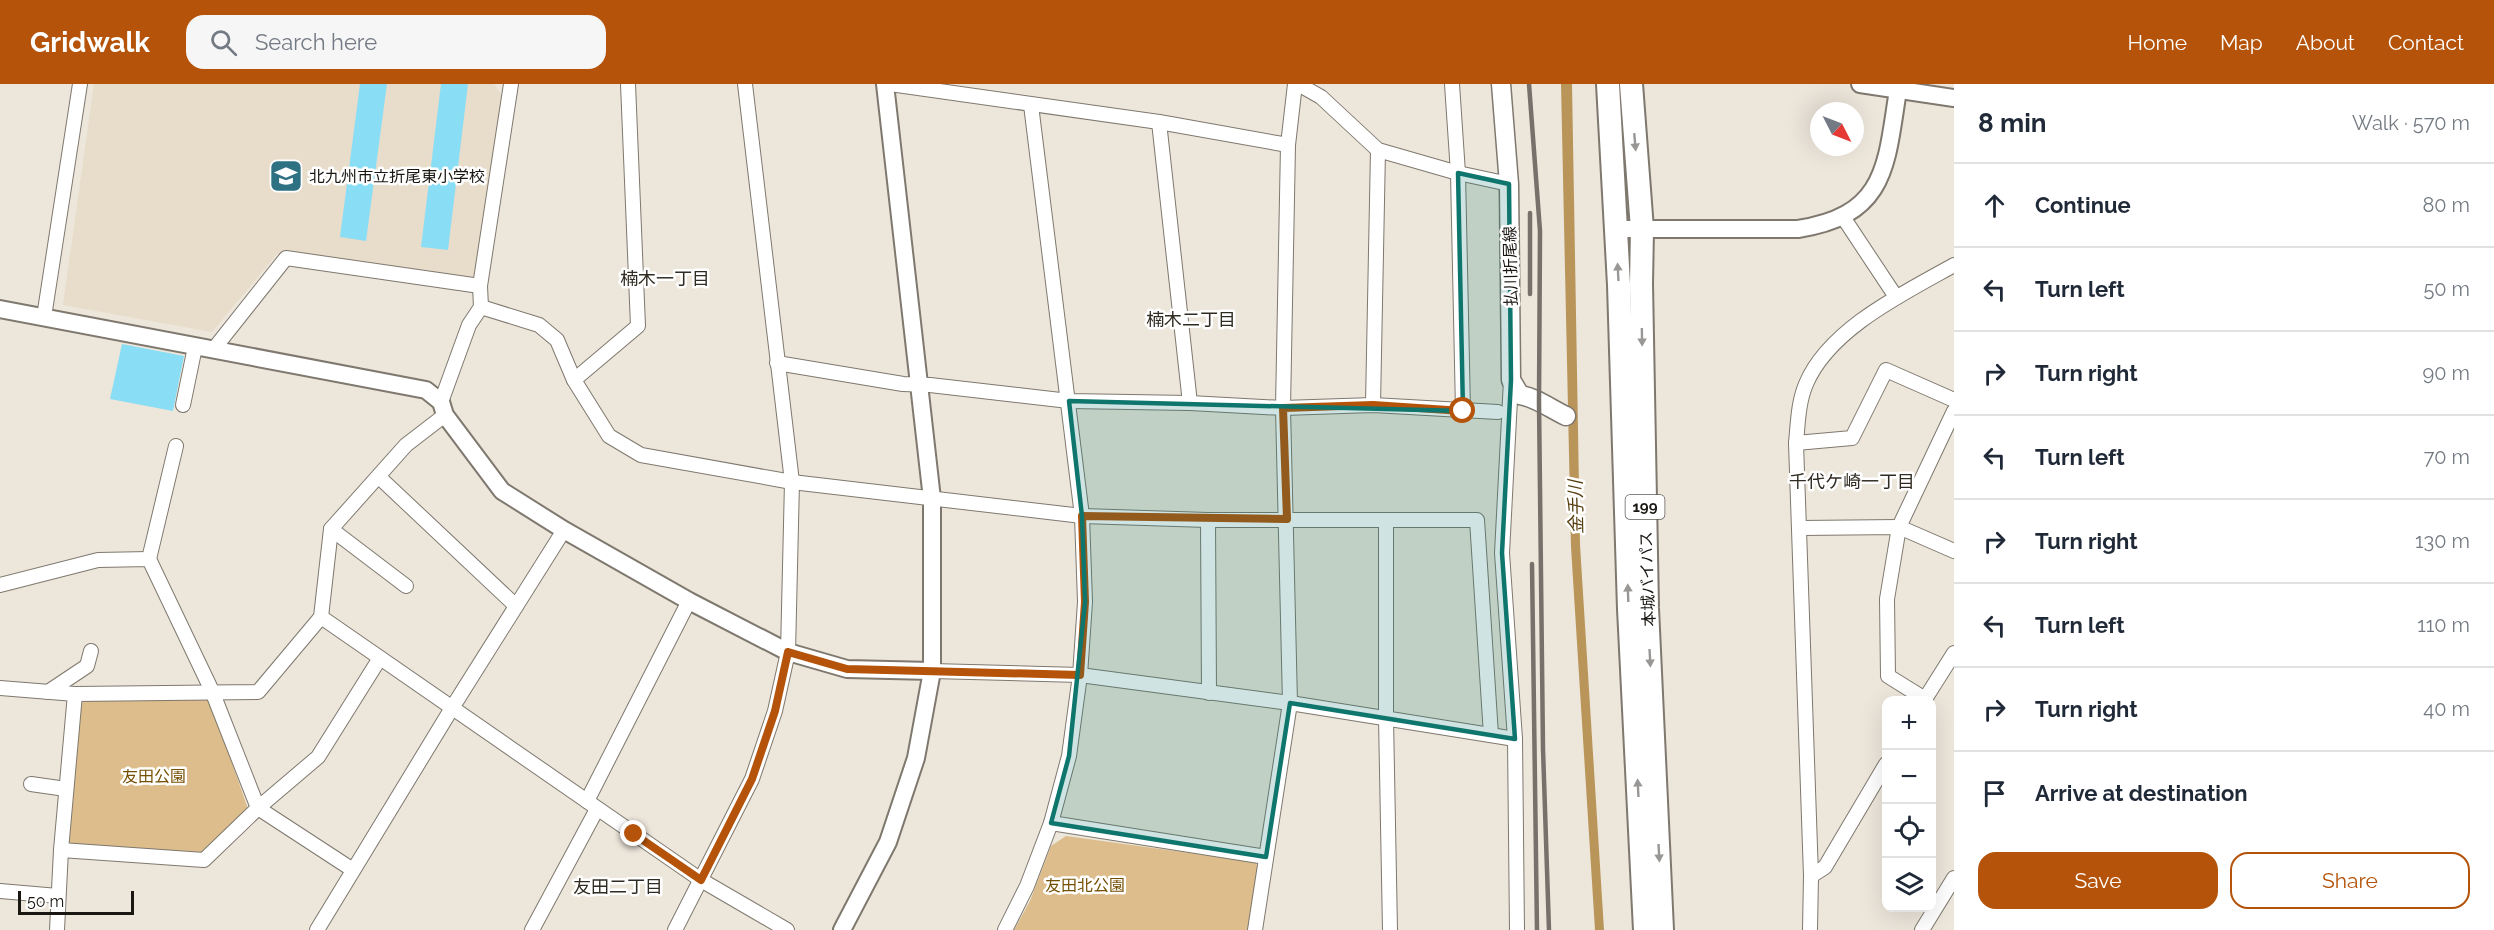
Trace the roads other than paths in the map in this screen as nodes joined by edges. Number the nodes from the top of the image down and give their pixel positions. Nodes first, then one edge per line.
1 (80, 84) edge
2 (511, 84) edge
3 (628, 84) edge
4 (745, 84) edge
5 (885, 84) edge
6 (890, 84) edge
7 (1296, 84) edge
8 (1452, 84) edge
9 (1501, 84) edge
10 (1608, 84) edge
11 (1631, 84) edge
12 (1860, 84) edge
13 (1898, 87) edge
14 (1954, 98) edge
15 (1031, 105) junction
16 (1159, 122) junction
17 (1288, 145) junction
18 (1378, 150) junction
19 (1458, 173) junction
20 (1509, 184) junction
21 (1843, 217) junction
22 (1616, 229) junction
23 (1642, 229) junction
24 (1954, 265) edge
25 (480, 286) junction
26 (1896, 297) junction
27 (481, 308) junction
28 (0, 309) edge
29 (44, 317) junction
30 (195, 347) junction
31 (213, 350) junction
32 (777, 363) junction
33 (574, 380) junction
34 (1511, 380) junction
35 (917, 384) junction
36 (1954, 400) edge
37 (1069, 401) junction
38 (1190, 403) junction
39 (183, 405) dead end
40 (1373, 405) junction
41 (443, 408) junction
42 (1283, 408) junction
43 (1463, 411) junction
44 (1954, 411) edge
45 (1498, 412) dead end
46 (1566, 416) dead end
47 (1796, 443) junction
48 (176, 446) dead end
49 (379, 477) junction
50 (792, 482) junction
51 (932, 499) junction
52 (1082, 516) junction
53 (1287, 519) junction
54 (1208, 520) junction
55 (1386, 520) junction
56 (1899, 527) junction
57 (1801, 528) junction
58 (331, 529) junction
59 (564, 530) junction
60 (1954, 551) edge
61 (149, 560) junction
62 (0, 585) edge
63 (406, 586) dead end
64 (689, 601) junction
65 (516, 606) junction
66 (321, 617) junction
67 (91, 651) dead end
68 (788, 652) junction
69 (1954, 653) edge
70 (381, 658) junction
71 (932, 671) junction
72 (1080, 675) junction
73 (0, 688) edge
74 (212, 691) junction
75 (48, 692) junction
76 (1209, 693) junction
77 (75, 694) junction
78 (1919, 696) edge
79 (1927, 696) edge
80 (1290, 703) junction
81 (452, 708) junction
82 (1386, 718) junction
83 (1491, 735) junction
84 (1515, 739) junction
85 (1882, 772) edge
86 (31, 784) dead end
87 (66, 789) junction
88 (592, 805) junction
89 (258, 808) junction
90 (1051, 823) junction
91 (61, 850) junction
92 (1266, 857) junction
93 (353, 870) junction
94 (1811, 876) junction
95 (1954, 878) edge
96 (701, 880) junction
97 (0, 891) edge
98 (58, 896) junction
99 (57, 930) edge
100 (317, 930) edge
101 (532, 930) edge
102 (675, 930) edge
103 (787, 930) edge
104 (842, 930) edge
105 (1005, 930) edge
106 (1255, 930) edge
107 (1390, 930) edge
108 (1517, 930) edge
109 (1645, 930) edge
110 (1662, 930) edge
111 (1810, 930) edge
112 (1922, 930) edge

1 - 29 street
2 - 25 street
3 - 33 street
4 - 32 street
5 - 35 street
6 - 15 street
7 - 17 street
7 - 18 street
8 - 19 street
9 - 20 main road, 払川折尾線
10 - 22 highway, 本城バイパス / 199
11 -> 23 highway, 本城バイパス / 199
12 - 13 street
13 - 14 street
13 - 21 street
15 - 16 street
15 - 37 street
16 - 17 street
16 - 38 street
17 - 42 street
18 - 19 street
18 - 40 street
19 - 20 street
19 - 43 street
20 - 34 main road, 払川折尾線
21 - 23 street
21 - 26 street
22 - 23 street
109 -> 22 highway, 本城バイパス / 199
23 -> 110 highway, 本城バイパス / 199
24 - 26 street
25 - 27 street
25 - 31 street
26 - 47 street
27 - 33 street
27 - 41 street
28 - 29 street
29 - 30 street
30 - 31 street
30 - 39 street
31 - 41 street
32 - 35 street
32 - 50 street
33 - 50 street
34 - 46 main road
34 - 84 street
35 - 37 street
35 - 51 street
36 - 47 street
37 - 38 street
37 - 52 street
38 - 42 street
40 - 42 street
40 - 43 street
41 - 49 street
41 - 59 street
42 - 53 street
43 - 45 street
44 - 56 street
47 - 57 street
48 - 61 street
49 - 58 street
49 - 65 street
50 - 51 street
50 - 68 street
51 - 52 street
51 - 71 street
52 - 54 street
52 - 72 street
53 - 54 street
53 - 55 street
53 - 80 street
54 - 76 street
55 - 82 street
55 - 83 street
56 - 57 street
56 - 60 street
56 - 78 street
57 - 94 street
58 - 63 street
58 - 66 street
59 - 64 street
59 - 65 street
61 - 62 street
61 - 74 street
64 - 68 street
64 - 88 street
65 - 81 street
66 - 70 street
66 - 74 street
67 - 75 street
68 - 71 street
68 - 96 street
69 - 79 street
70 - 81 street
70 - 89 street
71 - 72 street
71 - 104 street
72 - 76 street
72 - 90 street
73 - 75 street
74 - 77 street
74 - 89 street
75 - 77 street
76 - 80 street
77 - 87 street
80 - 82 street
80 - 92 street
81 - 88 street
81 - 93 street
82 - 83 street
82 - 107 street
83 - 84 street
84 - 108 street
85 - 94 street
86 - 87 street
87 - 91 street
88 - 96 street
88 - 101 street
89 - 91 street
89 - 93 street
90 - 92 street
90 - 105 street
91 - 98 street
92 - 106 street
93 - 100 street
94 - 111 street
95 - 112 street
96 - 102 street
96 - 103 street
97 - 98 street
98 - 99 street

